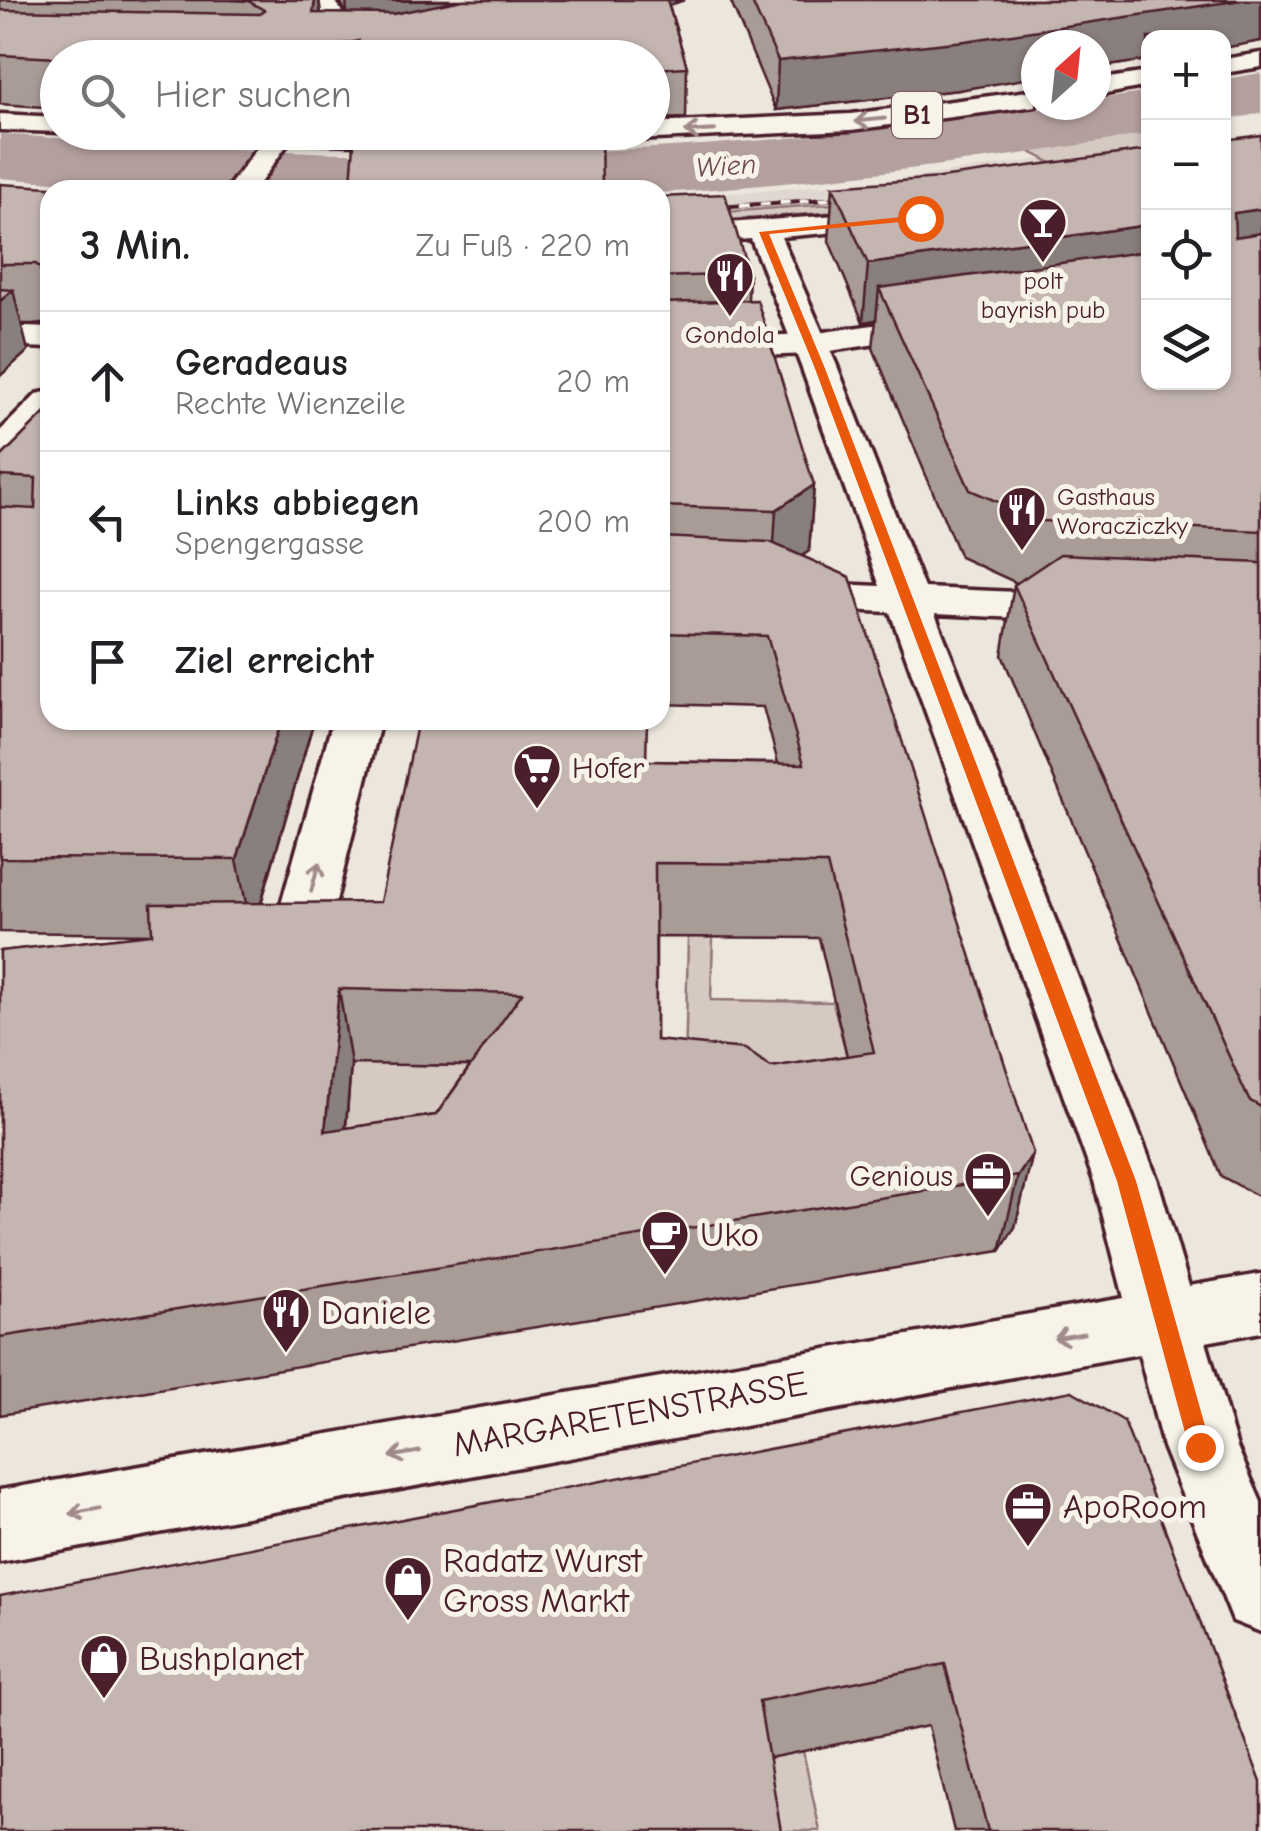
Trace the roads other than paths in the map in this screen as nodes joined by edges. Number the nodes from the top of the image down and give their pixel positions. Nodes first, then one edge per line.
1 (324, 0) edge
2 (336, 40) edge
3 (1261, 60) edge
4 (1231, 65) edge
5 (1141, 80) edge
6 (1111, 85) edge
7 (1021, 100) edge
8 (0, 122) edge
9 (40, 124) edge
10 (670, 130) edge
11 (270, 150) edge
12 (247, 180) edge
13 (938, 216) edge
14 (763, 232) junction
15 (670, 237) edge
16 (976, 320) edge
17 (0, 336) edge
18 (40, 338) edge
19 (810, 344) junction
20 (670, 350) edge
21 (40, 412) edge
22 (0, 453) edge
23 (670, 589) edge
24 (908, 600) junction
25 (1124, 610) edge
26 (354, 730) edge
27 (236, 957) edge
28 (1261, 1303) edge
29 (1165, 1318) junction
30 (0, 1526) edge
31 (1261, 1594) edge

1 - 2 street
3 - 4 street
5 - 6 street
7 -> 10 street, B1
8 - 9 street
11 - 12 street
13 - 14 street
14 - 15 street
14 - 19 street
16 - 19 street
17 - 18 street
19 - 20 street
19 - 24 street
21 - 22 street
23 - 24 street
24 - 25 street
24 - 29 street
27 -> 26 street
28 - 29 street, MARGARETENSTRASSE
29 -> 30 street, MARGARETENSTRASSE
29 - 31 street

